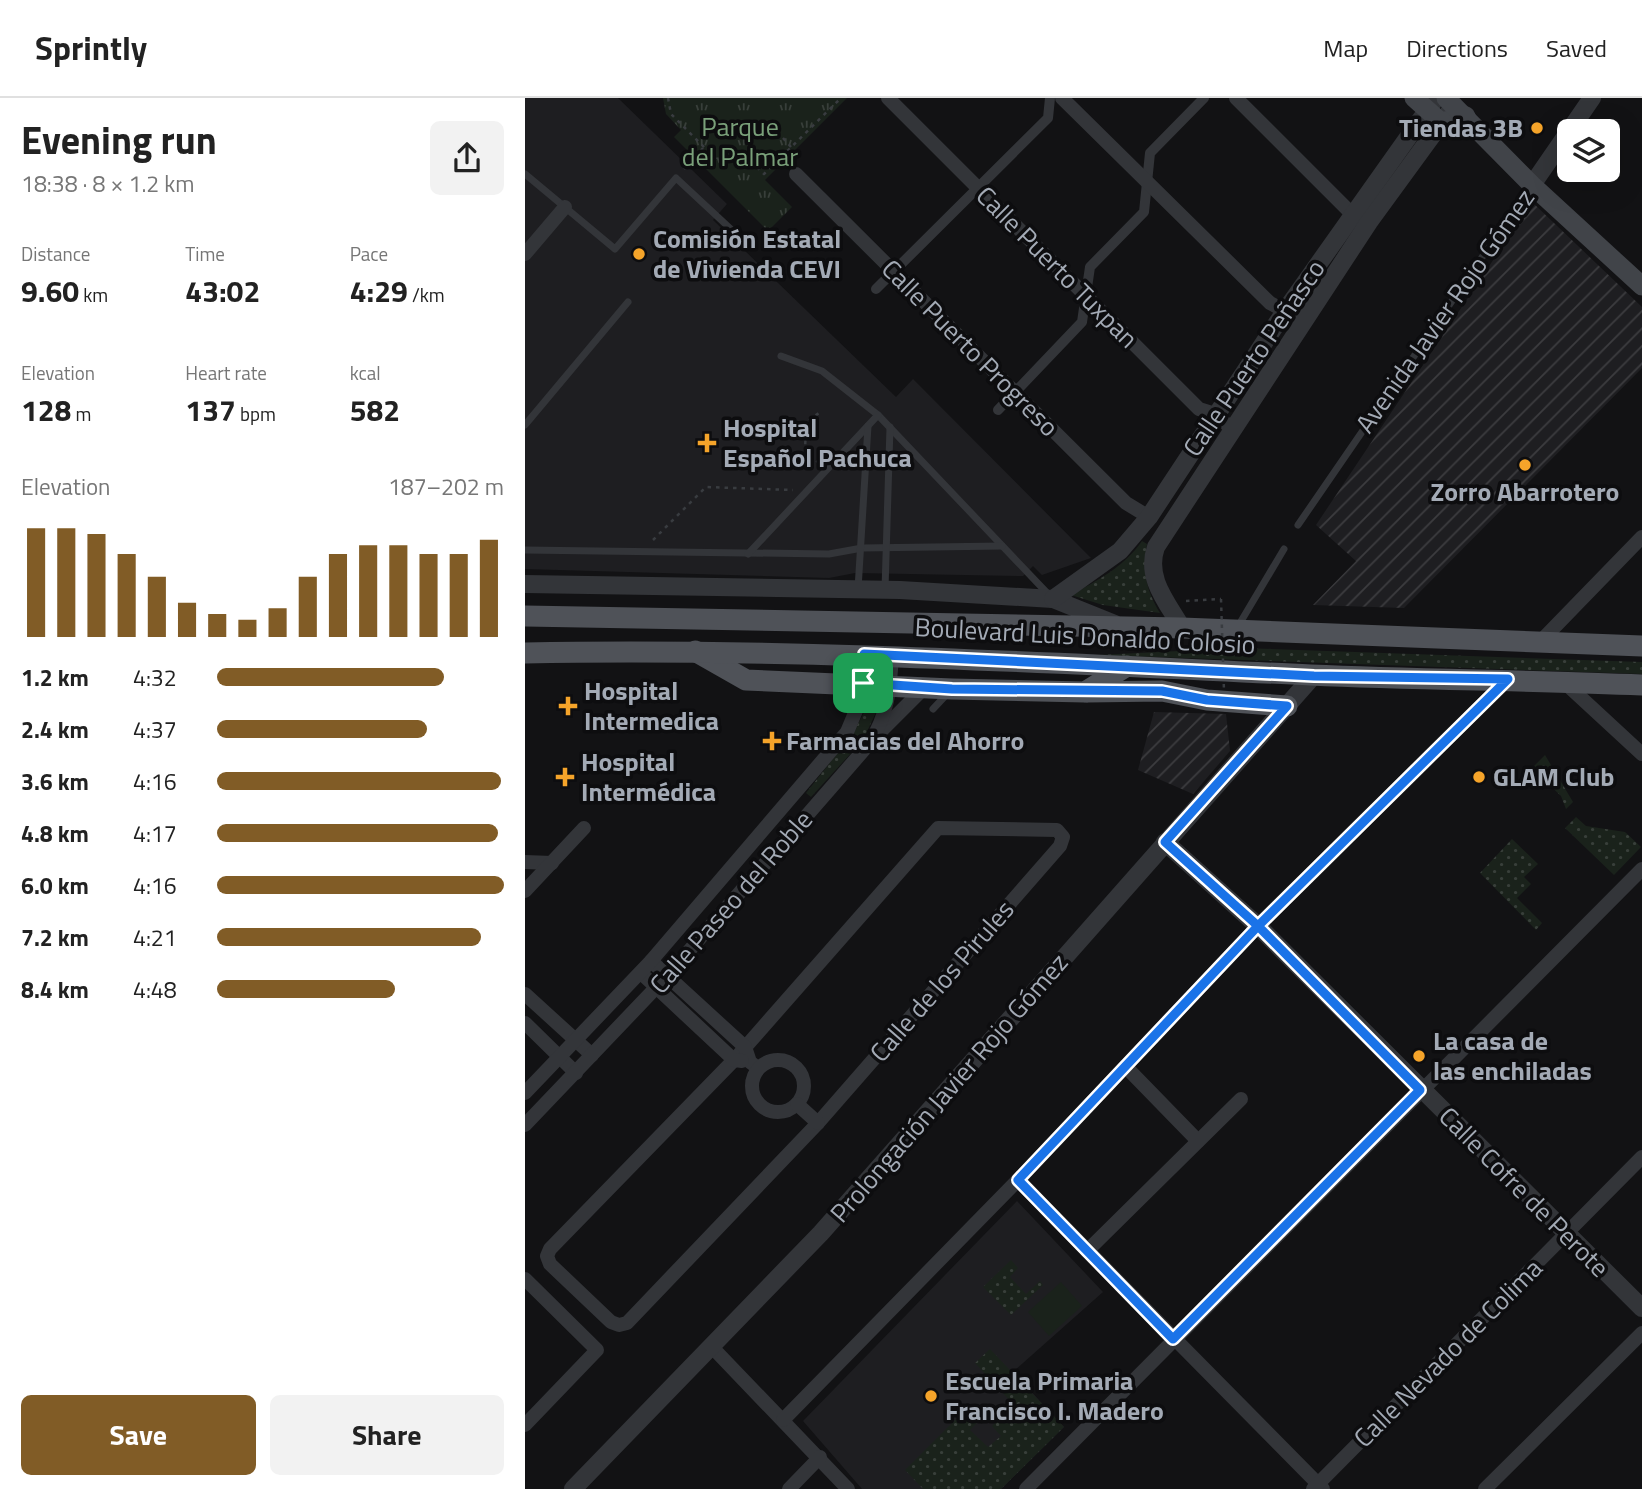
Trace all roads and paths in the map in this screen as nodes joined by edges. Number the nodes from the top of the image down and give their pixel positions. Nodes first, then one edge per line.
1 (668, 98) edge
2 (841, 98) edge
3 (888, 98) edge
4 (1050, 98) edge
5 (1062, 98) edge
6 (1204, 98) edge
7 (1236, 98) edge
8 (1591, 98) edge
9 (1441, 107) edge
10 (783, 138) dead end
11 (791, 147) junction
12 (703, 148) junction
13 (525, 174) edge
14 (796, 174) dead end
15 (676, 177) junction
16 (1147, 182) junction
17 (1532, 185) junction
18 (978, 188) junction
19 (565, 207) junction
20 (1352, 214) junction
21 (1369, 222) junction
22 (749, 246) dead end
23 (525, 254) edge
24 (894, 272) junction
25 (1642, 286) edge
26 (876, 289) dead end
27 (1086, 296) junction
28 (628, 302) dead end
29 (1285, 311) junction
30 (1300, 326) junction
31 (781, 356) dead end
32 (1015, 392) junction
33 (998, 410) dead end
34 (819, 413) dead end
35 (1215, 414) junction
36 (878, 415) junction
37 (525, 425) edge
38 (868, 425) junction
39 (890, 427) junction
40 (1232, 429) junction
41 (817, 462) dead end
42 (784, 489) dead end
43 (1149, 517) junction
44 (1298, 525) dead end
45 (1642, 537) edge
46 (1002, 545) junction
47 (862, 548) junction
48 (886, 548) junction
49 (1284, 549) dead end
50 (525, 550) edge
51 (641, 552) junction
52 (748, 554) junction
53 (525, 584) edge
54 (858, 589) junction
55 (884, 590) junction
56 (1053, 599) junction
57 (1196, 600) dead end
58 (525, 616) edge
59 (1122, 627) junction
60 (1182, 628) junction
61 (1235, 632) junction
62 (1540, 642) junction
63 (1642, 646) edge
64 (693, 650) junction
65 (525, 653) edge
66 (864, 654) junction
67 (892, 655) junction
68 (1128, 666) junction
69 (1314, 676) junction
70 (1508, 679) junction
71 (1564, 681) junction
72 (863, 683) junction
73 (1642, 685) edge
74 (952, 689) junction
75 (1224, 691) dead end
76 (1085, 692) junction
77 (909, 693) junction
78 (1287, 706) junction
79 (933, 709) dead end
80 (869, 744) junction
81 (1642, 754) edge
82 (584, 828) dead end
83 (1165, 842) junction
84 (525, 862) edge
85 (552, 863) junction
86 (1642, 869) edge
87 (525, 891) edge
88 (1258, 926) junction
89 (651, 961) junction
90 (641, 973) junction
91 (668, 975) junction
92 (657, 987) junction
93 (527, 999) edge
94 (525, 1023) edge
95 (576, 1040) junction
96 (592, 1055) junction
97 (560, 1058) junction
98 (751, 1059) junction
99 (734, 1060) junction
100 (1126, 1067) junction
101 (576, 1073) junction
102 (1420, 1090) junction
103 (525, 1093) edge
104 (1241, 1099) dead end
105 (797, 1104) junction
106 (818, 1123) junction
107 (525, 1125) edge
108 (1198, 1141) junction
109 (1642, 1157) edge
110 (1018, 1180) junction
111 (1566, 1233) junction
112 (1087, 1251) junction
113 (525, 1279) edge
114 (1642, 1308) edge
115 (1642, 1333) edge
116 (1173, 1339) junction
117 (711, 1346) junction
118 (783, 1420) junction
119 (525, 1425) edge
120 (820, 1457) junction
121 (1318, 1488) edge
122 (572, 1489) edge
123 (789, 1489) edge
124 (848, 1489) edge
125 (1026, 1489) edge
126 (1485, 1489) edge

1 - 12 path
2 - 11 path
3 - 18 street, Calle Puerto Tuxpan
4 - 18 street
5 - 16 street
6 - 16 street
7 - 20 street
8 - 17 street, Avenida Javier Rojo Gómez
9 - 17 main road
9 - 20 street, Calle Puerto Peñasco
9 - 21 street, Calle Puerto Peñasco
10 - 11 path
11 - 12 path
12 - 15 path
13 - 19 lane
14 - 24 street, Calle Puerto Progreso
15 - 19 lane
15 - 22 lane
16 - 27 street
16 - 29 street
17 - 25 main road
17 - 44 lane, Avenida Javier Rojo Gómez
18 - 24 street
18 - 27 street, Calle Puerto Tuxpan
19 - 23 street
20 - 21 street
20 - 29 street, Calle Puerto Peñasco
21 - 30 street, Calle Puerto Peñasco
24 - 26 street
24 - 32 street, Calle Puerto Progreso
27 - 32 street
27 - 35 street, Calle Puerto Tuxpan
28 - 37 lane
29 - 30 street
29 - 35 street, Calle Puerto Peñasco
30 - 40 street, Calle Puerto Peñasco
31 - 36 lane
32 - 33 street
32 - 43 street, Calle Puerto Progreso
34 - 41 path
35 - 40 street, Calle Puerto Tuxpan
35 - 43 street, Calle Puerto Peñasco
36 - 38 lane
36 - 39 lane
38 - 47 lane
38 - 52 lane
39 - 46 lane
39 - 48 lane
40 - 60 street, Calle Puerto Peñasco
42 - 51 path
43 - 56 street, Calle Puerto Peñasco
45 - 62 street
46 - 48 lane
46 - 56 lane
47 - 48 lane
47 - 52 lane
47 - 54 lane
48 - 55 lane
49 - 61 lane
50 - 51 lane
51 - 52 lane
53 - 54 street
54 - 55 street
55 - 56 street
56 - 59 street
57 - 75 path, bridge
58 - 59 main road, Boulevard Luis Donaldo Colosio
59 - 60 main road, Boulevard Luis Donaldo Colosio
60 - 61 main road, Boulevard Luis Donaldo Colosio
61 - 62 main road, Boulevard Luis Donaldo Colosio
62 - 63 main road, Boulevard Luis Donaldo Colosio
64 - 65 main road, Boulevard Luis Donaldo Colosio
64 - 66 main road, Boulevard Luis Donaldo Colosio
64 - 72 main road
66 - 67 main road, Boulevard Luis Donaldo Colosio
66 - 72 street, Calle Paseo del Roble
67 - 68 main road, Boulevard Luis Donaldo Colosio
67 - 77 street, Calle Paseo del Roble
68 - 69 main road, Boulevard Luis Donaldo Colosio
68 - 76 main road
69 - 70 main road, Boulevard Luis Donaldo Colosio
69 - 78 street, Prolongación Javier Rojo Gómez
70 - 71 main road, Boulevard Luis Donaldo Colosio
70 - 88 street
71 - 73 main road, Boulevard Luis Donaldo Colosio
71 - 81 street
72 - 77 main road
72 - 89 street, Calle Paseo del Roble
74 - 76 main road
74 - 77 main road
74 - 79 lane
76 - 78 main road
77 - 80 street
77 - 80 street, Calle Paseo del Roble
78 - 83 street, Prolongación Javier Rojo Gómez
80 - 91 street, Calle Paseo del Roble
82 - 85 street
83 - 88 street, Calle Cofre de Perote
83 - 117 street, Prolongación Javier Rojo Gómez
84 - 85 street
85 - 87 street
86 - 102 street
88 - 100 street
88 - 102 street, Calle Cofre de Perote
89 - 90 street, Calle Paseo del Roble
89 - 91 street
90 - 92 street
90 - 95 street, Calle Paseo del Roble
91 - 92 street, Calle Paseo del Roble
91 - 98 street
92 - 96 street, Calle Paseo del Roble
92 - 99 street
93 - 95 street
94 - 97 street
95 - 96 street
95 - 97 street, Calle Paseo del Roble
96 - 101 street, Calle Paseo del Roble
97 - 101 street
97 - 103 street, Calle Paseo del Roble
98 - 99 street
98 - 105 street
98 - 105 street
98 - 106 street, Calle de los Pirules
99 - 106 street, Calle de los Pirules
100 - 108 street
100 - 110 street
101 - 107 street, Calle Paseo del Roble
102 - 111 street, Calle Cofre de Perote
102 - 116 street
104 - 108 street
105 - 106 street
108 - 112 street
109 - 111 street, Calle Nevado de Colima
110 - 112 street
110 - 118 street
111 - 114 street, Calle Cofre de Perote
111 - 121 street, Calle Nevado de Colima
112 - 116 street
113 - 119 street
115 - 126 street
116 - 121 street
116 - 125 street
117 - 118 street
117 - 122 street, Prolongación Javier Rojo Gómez
118 - 120 street
120 - 123 street
120 - 124 street

